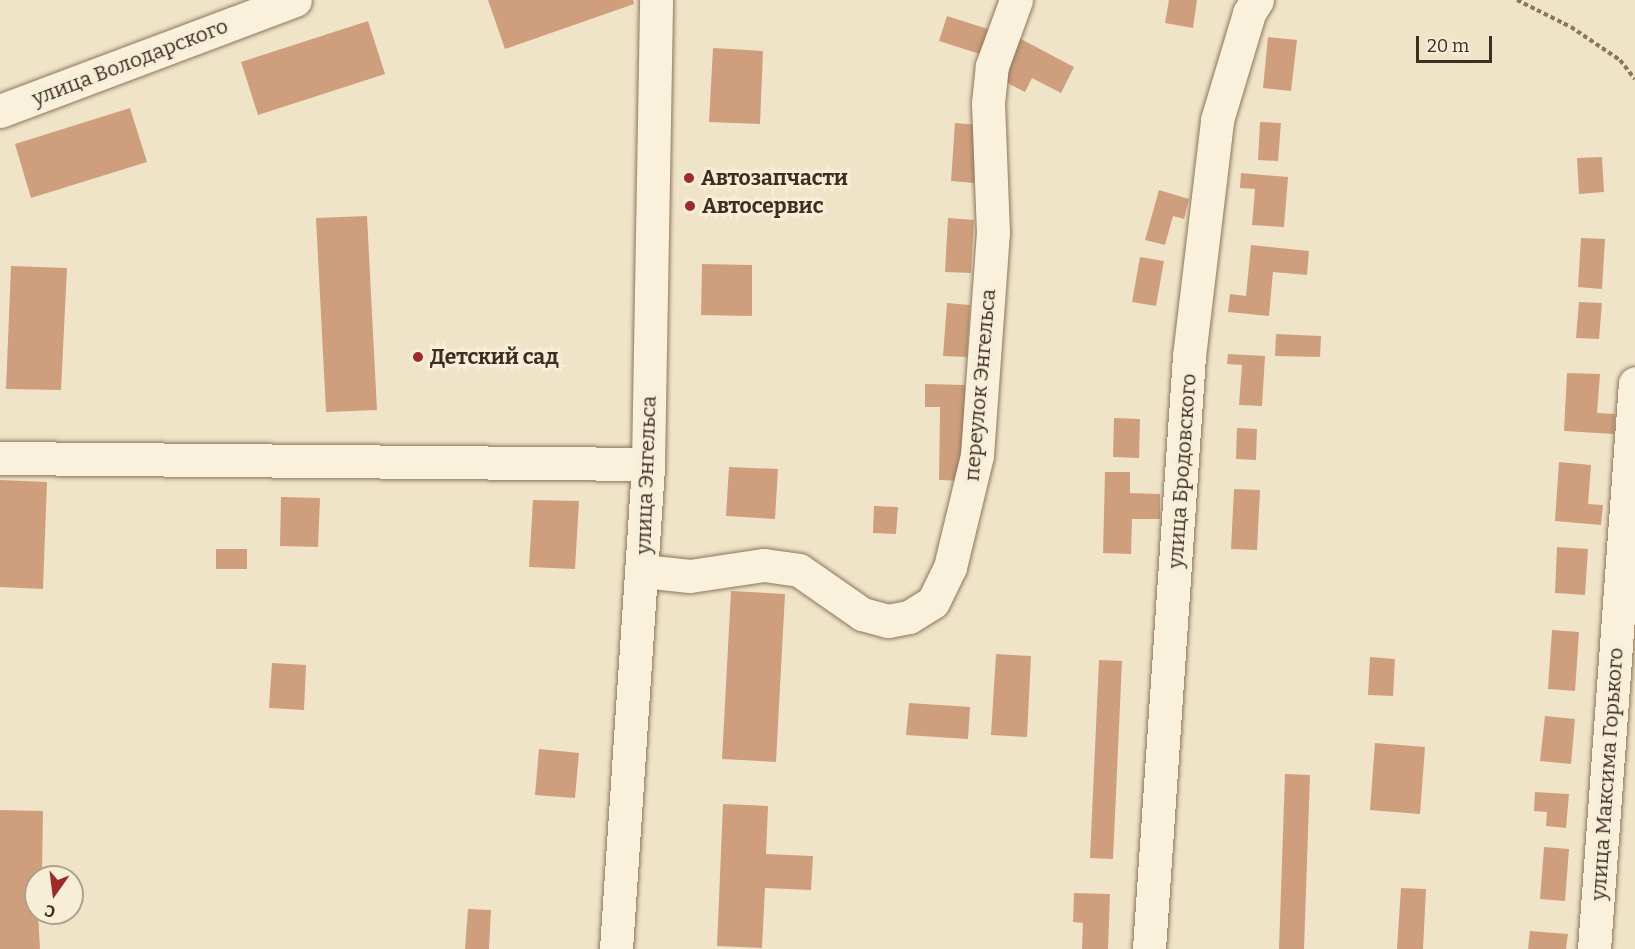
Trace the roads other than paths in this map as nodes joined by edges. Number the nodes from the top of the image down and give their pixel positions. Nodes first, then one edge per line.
1 (295, 0) edge
2 (656, 0) edge
3 (1016, 0) edge
4 (1257, 0) edge
5 (0, 111) edge
6 (1635, 383) edge
7 (0, 458) edge
8 (648, 464) junction
9 (643, 571) junction
10 (616, 949) edge
11 (1149, 949) edge
12 (1594, 949) edge

1 - 5 street, улица Володарского
2 - 8 street, улица Энгельса
3 - 9 street, переулок Энгельса
4 - 11 street, улица Бродовского
6 - 12 street, улица Максима Горького
7 - 8 street
8 - 9 street, улица Энгельса
9 - 10 street, улица Энгельса

